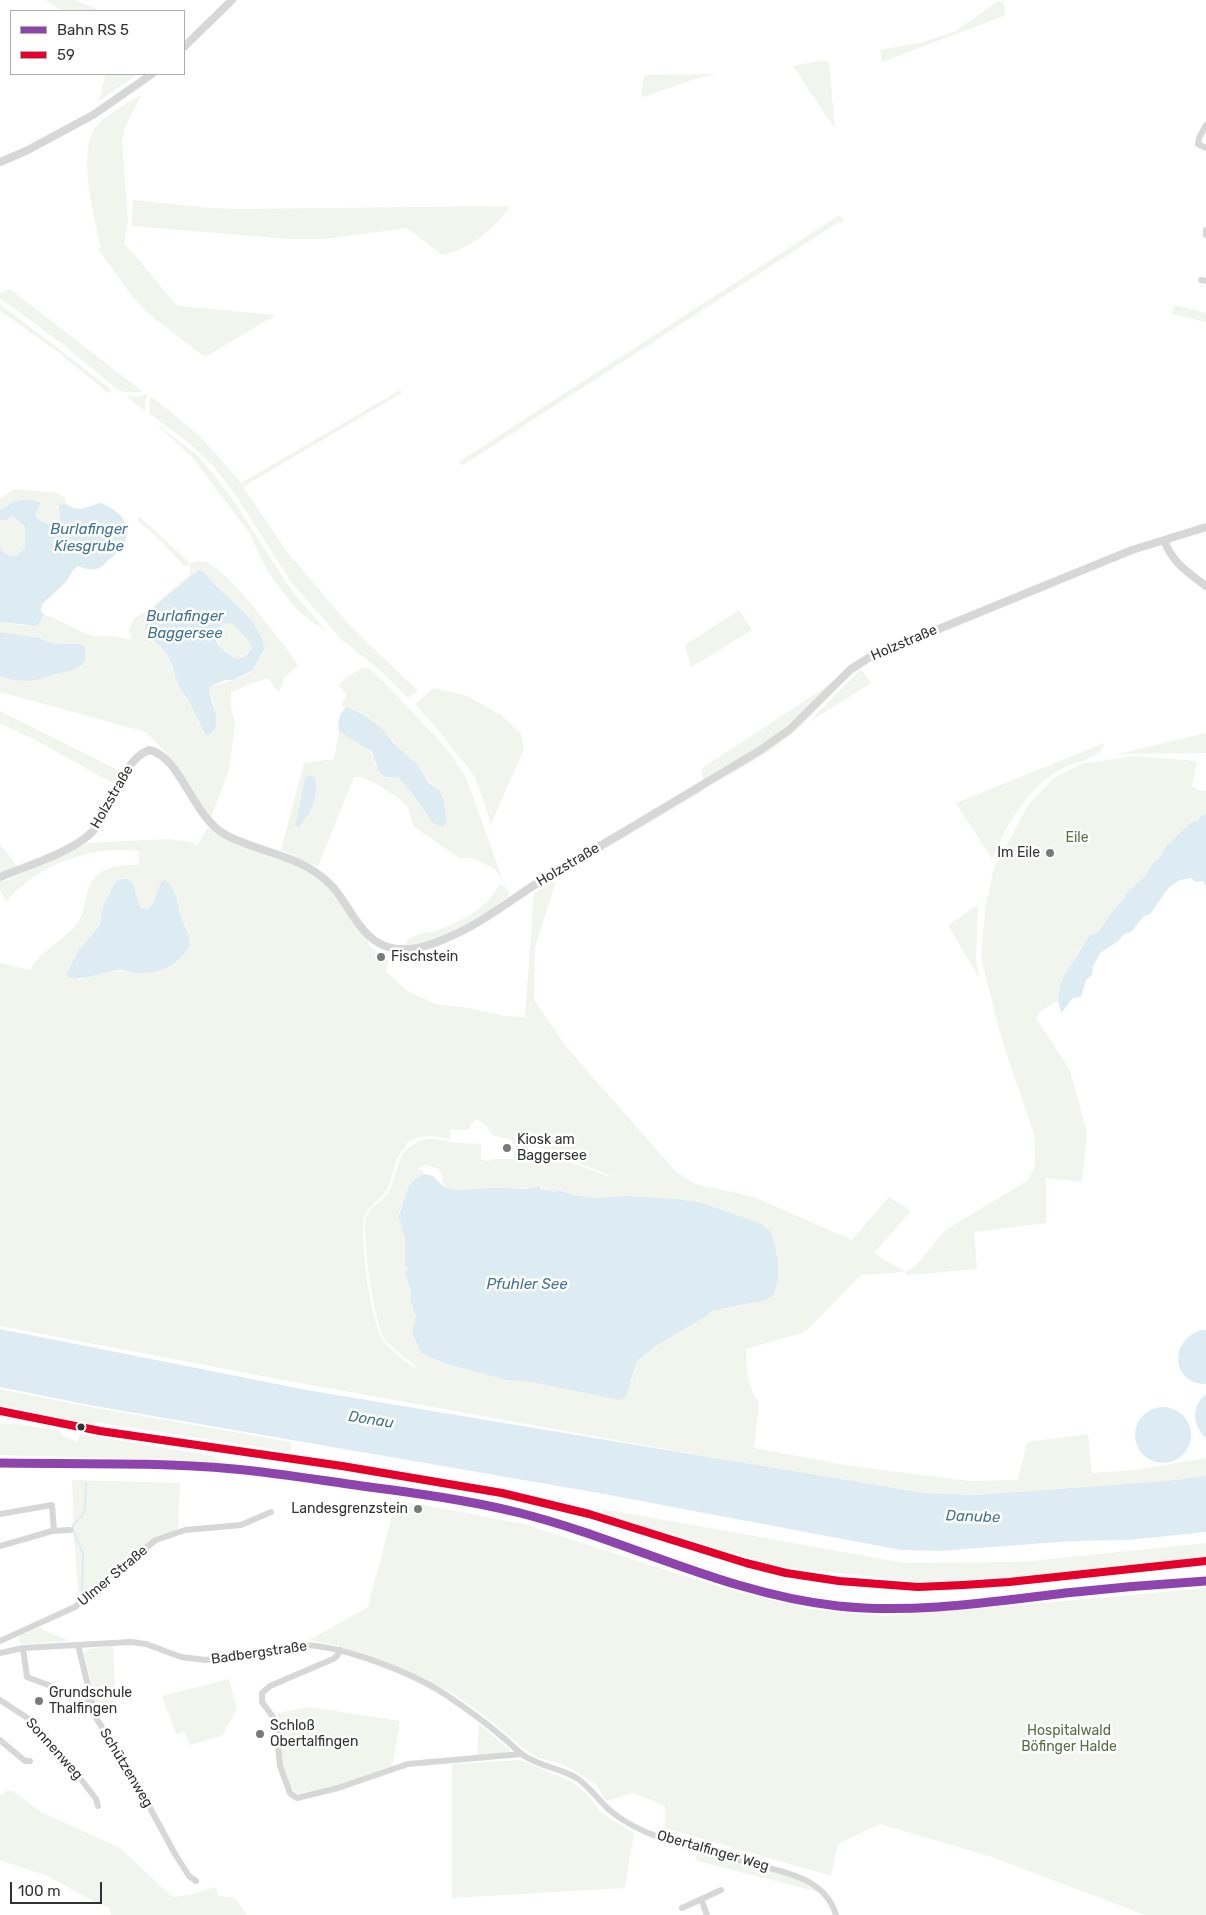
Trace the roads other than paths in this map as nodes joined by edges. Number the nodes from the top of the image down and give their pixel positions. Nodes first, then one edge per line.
1 (232, 0) edge
2 (185, 45) edge
3 (151, 75) edge
4 (1206, 125) edge
5 (1206, 148) edge
6 (0, 162) edge
7 (1206, 230) edge
8 (1206, 235) edge
9 (1206, 527) edge
10 (1164, 540) junction
11 (1206, 586) edge
12 (0, 876) edge
13 (0, 1411) edge
14 (271, 1512) dead end
15 (0, 1514) edge
16 (70, 1530) dead end
17 (54, 1531) junction
18 (0, 1546) edge
19 (1206, 1561) edge
20 (14, 1635) junction
21 (0, 1641) edge
22 (78, 1645) junction
23 (23, 1648) junction
24 (16, 1649) junction
25 (340, 1650) junction
26 (0, 1653) edge
27 (0, 1700) edge
28 (91, 1701) junction
29 (0, 1740) edge
30 (522, 1754) junction
31 (30, 1762) dead end
32 (98, 1806) dead end
33 (196, 1881) dead end
34 (721, 1890) dead end
35 (700, 1899) junction
36 (682, 1908) dead end
37 (707, 1915) edge
38 (836, 1915) edge

1 - 2 street
3 - 6 street
4 - 5 street
7 - 8 street
9 - 10 street, Holzstraße
10 - 11 street
10 - 12 street, Holzstraße
13 - 19 street
14 - 20 street, Ulmer Straße
15 - 17 street
16 - 17 street
17 - 18 street
20 - 21 street, Ulmer Straße
20 - 24 street
22 - 23 street, Badbergstraße
22 - 25 street, Badbergstraße
22 - 28 street, Schützenweg
23 - 24 street, Badbergstraße
23 - 28 street
24 - 26 street, Badbergstraße
25 - 30 street, Badbergstraße
25 - 30 street
27 - 32 street, Sonnenweg
28 - 33 street, Schützenweg
29 - 31 street
30 - 38 street, Obertalfinger Weg
34 - 35 street
35 - 36 street
35 - 37 street

